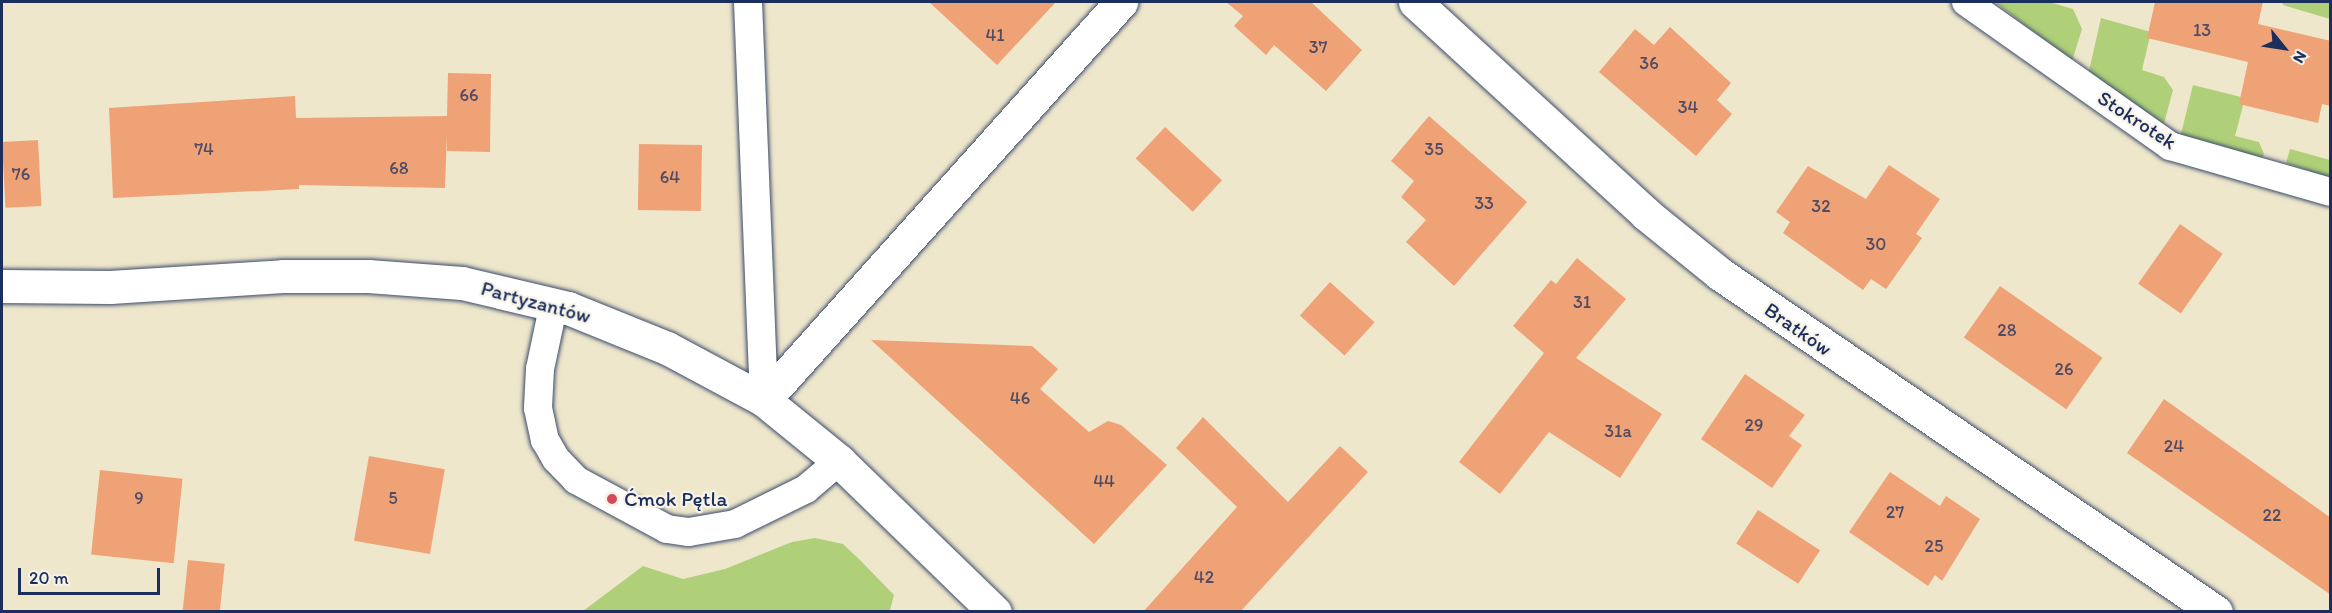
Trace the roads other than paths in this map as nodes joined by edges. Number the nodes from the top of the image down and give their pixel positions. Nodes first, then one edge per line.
1 (748, 2) edge
2 (1121, 2) edge
3 (1415, 2) edge
4 (1966, 2) edge
5 (2331, 192) edge
6 (2, 286) edge
7 (554, 303) junction
8 (764, 400) junction
9 (838, 461) junction
10 (977, 606) edge
11 (2216, 612) edge

1 - 8 lane
2 - 8 street
3 - 11 street, Bratków
4 - 5 lane, Stokrotek
6 - 7 street, Partyzantów
7 - 8 street, Partyzantów
7 - 9 lane
8 - 9 street, Partyzantów
9 - 10 street, Partyzantów

